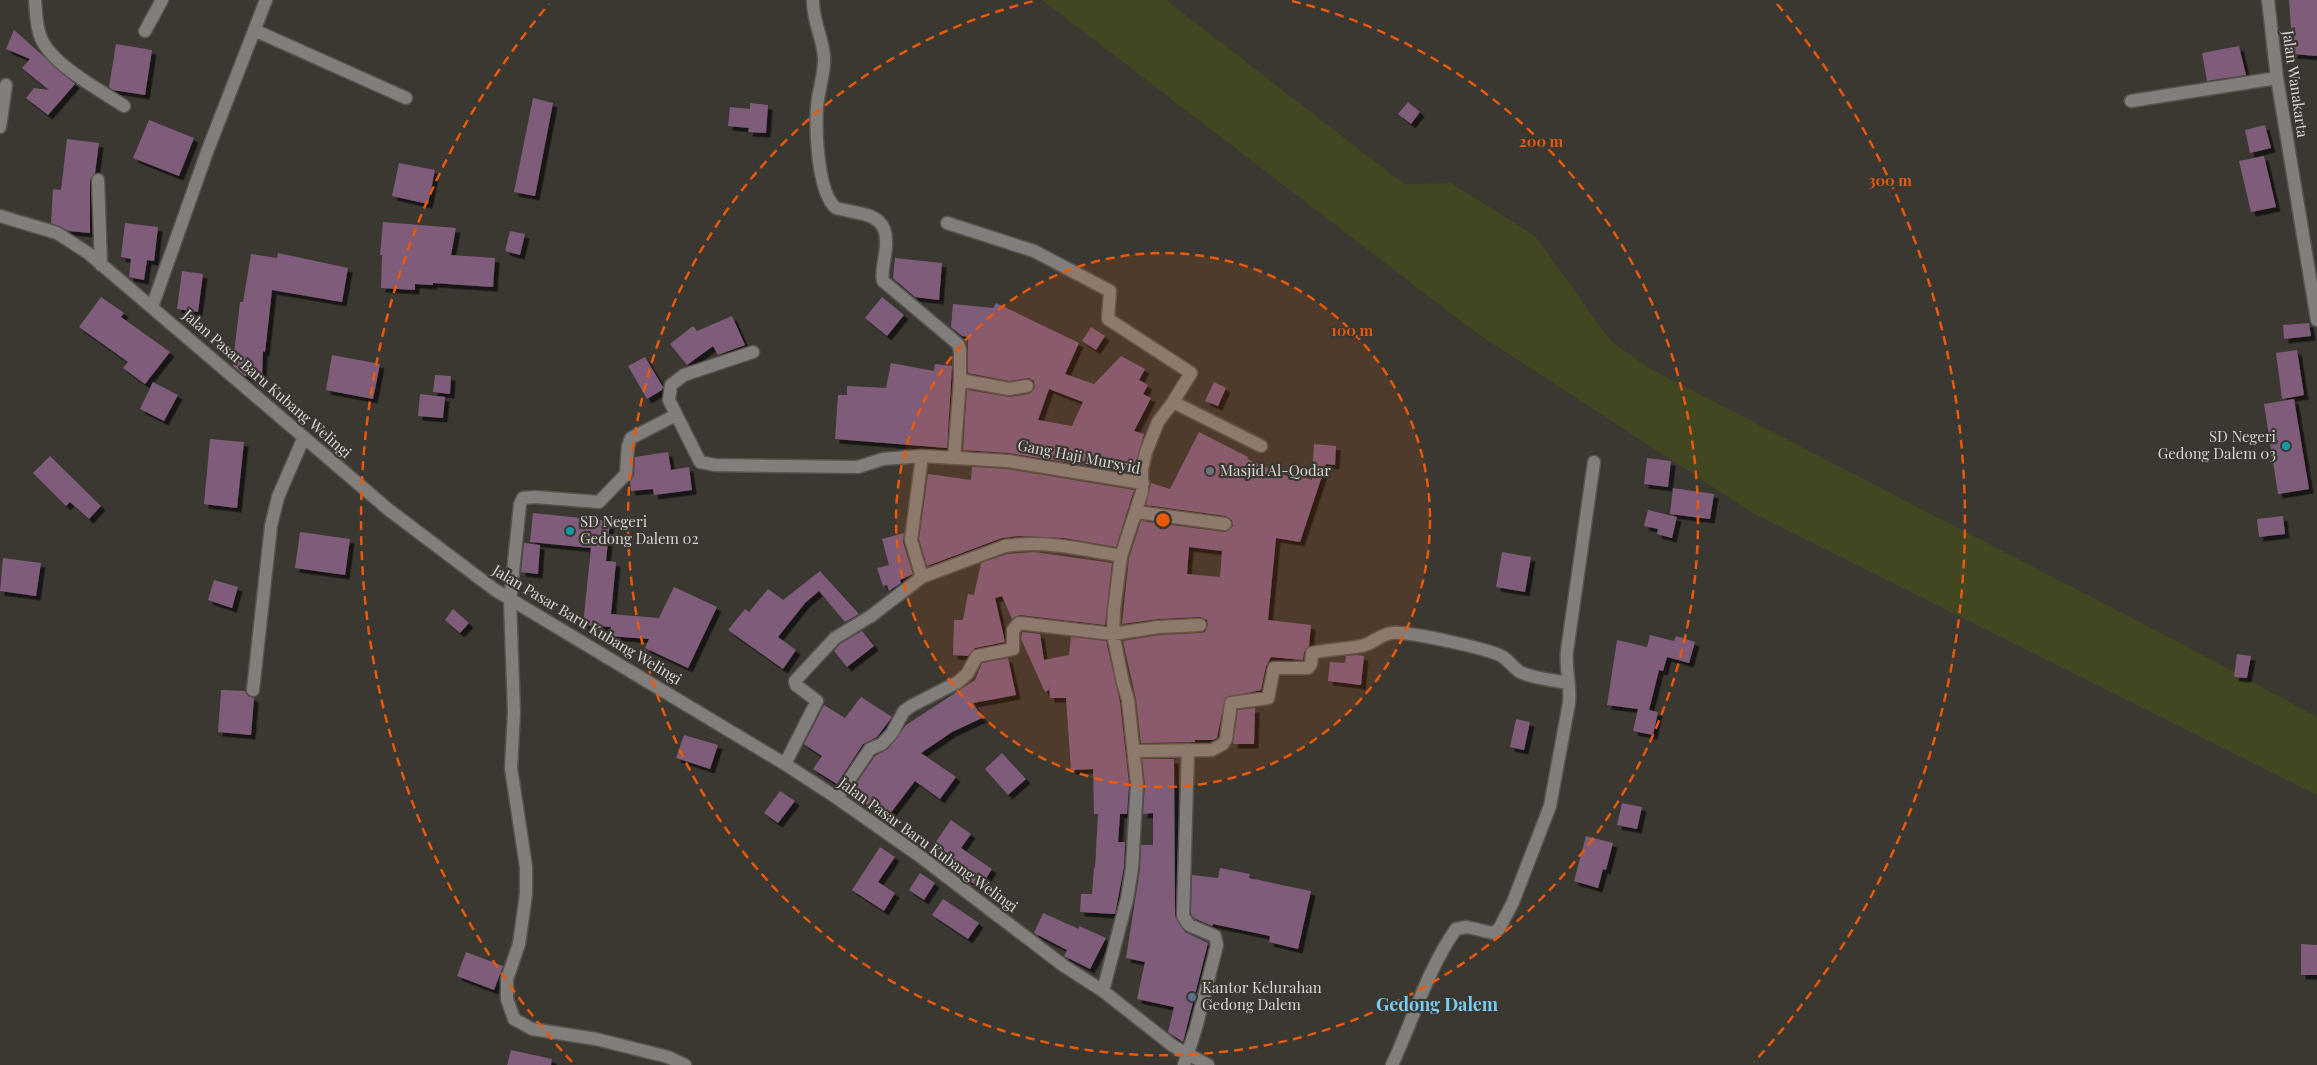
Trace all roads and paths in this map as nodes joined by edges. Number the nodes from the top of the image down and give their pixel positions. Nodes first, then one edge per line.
1 (35, 0) edge
2 (162, 0) edge
3 (266, 0) edge
4 (813, 0) edge
5 (2268, 0) edge
6 (254, 30) junction
7 (146, 31) dead end
8 (2277, 78) junction
9 (6, 85) dead end
10 (406, 98) dead end
11 (2131, 102) dead end
12 (124, 106) dead end
13 (0, 126) edge
14 (98, 180) dead end
15 (0, 216) edge
16 (947, 223) dead end
17 (101, 265) junction
18 (152, 307) junction
19 (2317, 320) edge
20 (753, 352) dead end
21 (960, 380) junction
22 (1027, 386) dead end
23 (1173, 402) junction
24 (676, 415) junction
25 (304, 437) junction
26 (1261, 446) dead end
27 (922, 456) junction
28 (954, 458) junction
29 (1594, 462) dead end
30 (1143, 483) junction
31 (1137, 512) junction
32 (1225, 524) dead end
33 (1121, 556) junction
34 (922, 577) junction
35 (510, 601) junction
36 (1200, 625) dead end
37 (1113, 634) junction
38 (1568, 683) junction
39 (253, 690) dead end
40 (1188, 750) junction
41 (1135, 751) junction
42 (785, 764) junction
43 (837, 798) junction
44 (1103, 991) junction
45 (1185, 1060) edge
46 (685, 1065) edge
47 (1208, 1065) edge
48 (1392, 1065) edge

1 - 12 street
2 - 7 street
3 - 6 street
4 - 21 street
5 - 8 street, Jalan Wanakarta
6 - 10 street
6 - 18 street
8 - 11 street
8 - 19 street, Jalan Wanakarta
9 - 13 street
14 - 17 street
15 - 17 street, Jalan Pasar Baru Kubang Welingi
16 - 23 street
17 - 18 street, Jalan Pasar Baru Kubang Welingi
18 - 25 street, Jalan Pasar Baru Kubang Welingi
20 - 24 street, Gang Haji Mursyid
21 - 22 street
21 - 28 street
23 - 26 street
23 - 30 street
24 - 27 street, Gang Haji Mursyid
24 - 35 street
25 - 35 street, Jalan Pasar Baru Kubang Welingi
25 - 39 street
27 - 28 street, Gang Haji Mursyid
27 - 34 street
28 - 30 street, Gang Haji Mursyid
29 - 38 street
30 - 31 street, Gang Haji Mursyid
31 - 32 street
31 - 33 street, Gang Haji Mursyid
33 - 34 street
33 - 37 street, Gang Haji Mursyid
34 - 42 street
35 - 42 street, Jalan Pasar Baru Kubang Welingi
35 - 46 street
36 - 37 street
37 - 41 street, Gang Haji Mursyid
37 - 43 street
38 - 40 street
38 - 48 street
40 - 41 street
40 - 45 street
41 - 44 street, Gang Haji Mursyid
42 - 43 street, Jalan Pasar Baru Kubang Welingi
43 - 44 street, Jalan Pasar Baru Kubang Welingi
44 - 45 street, Jalan Pasar Baru Kubang Welingi
45 - 47 street, Jalan Pasar Baru Kubang Welingi

